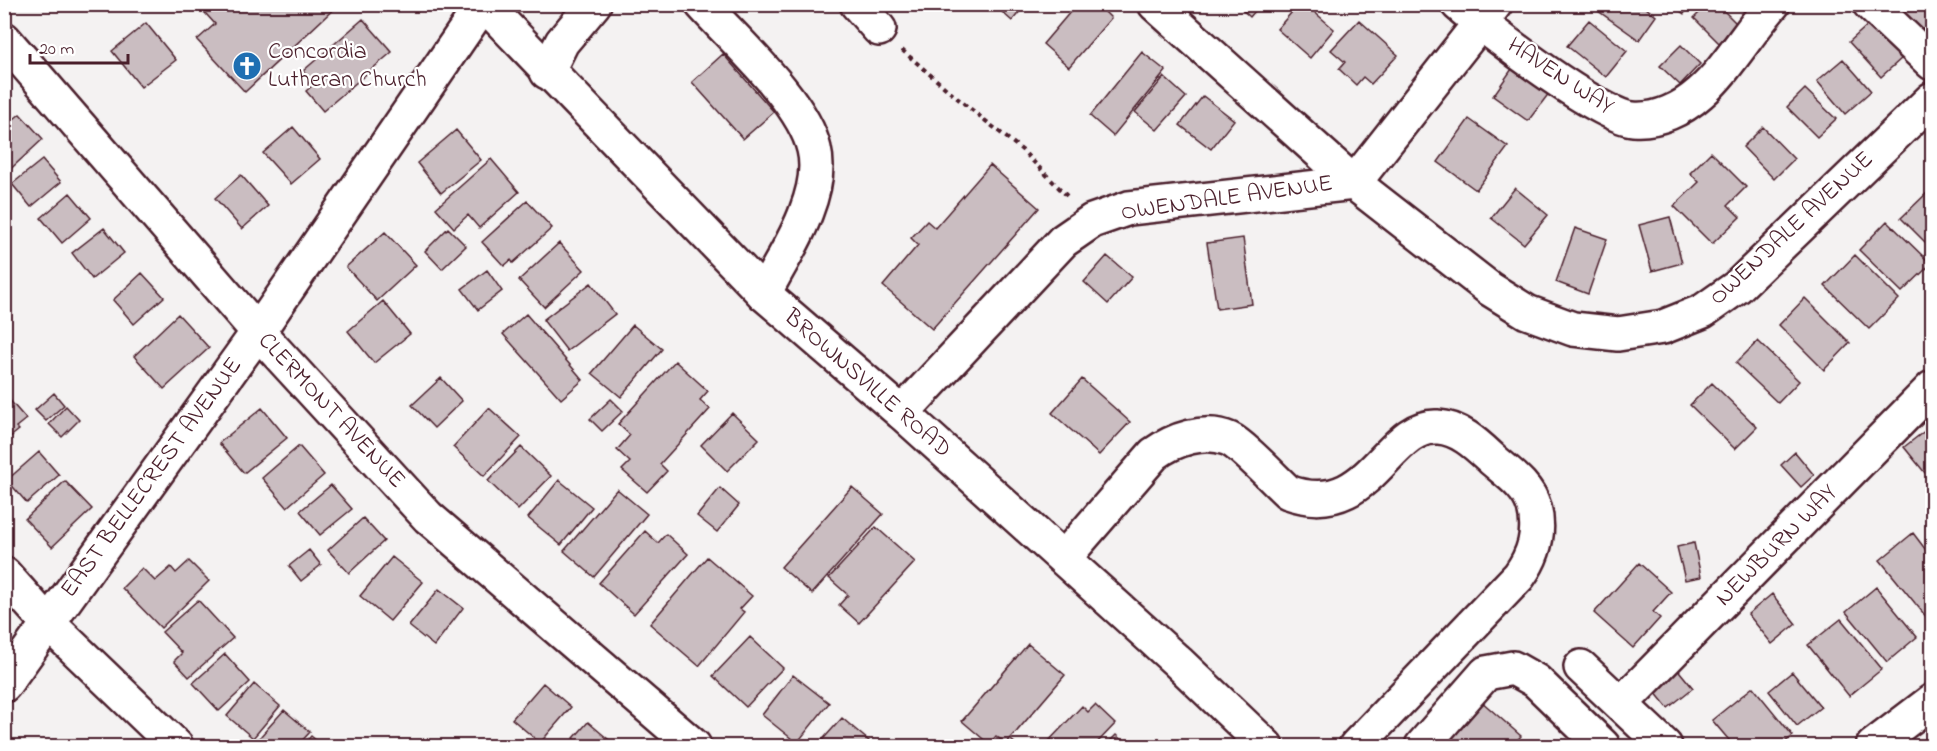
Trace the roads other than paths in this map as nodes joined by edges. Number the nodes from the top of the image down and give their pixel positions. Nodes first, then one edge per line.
1 (484, 4) edge
2 (594, 4) edge
3 (702, 4) edge
4 (857, 4) edge
5 (1155, 4) edge
6 (1773, 4) edge
7 (1870, 4) edge
8 (1478, 11) edge
9 (879, 29) road end
10 (4, 39) edge
11 (1932, 63) edge
12 (547, 72) junction
13 (1932, 99) edge
14 (1354, 183) junction
15 (764, 294) junction
16 (258, 332) junction
17 (1932, 388) edge
18 (903, 413) junction
19 (1064, 558) junction
20 (4, 574) edge
21 (47, 622) junction
22 (1581, 667) dead end
23 (4, 685) edge
24 (1621, 704) junction
25 (1928, 712) edge
26 (1599, 745) edge
27 (176, 747) edge
28 (694, 747) edge
29 (1266, 747) edge
30 (1356, 747) edge
31 (1422, 747) edge
32 (1665, 747) edge
33 (1874, 747) edge

1 - 12 street, BROWNSVILLE ROAD
1 - 16 street, EAST BELLECREST AVENUE
2 - 12 street
3 - 15 street
4 - 9 street
5 - 14 street
6 - 8 street, HAVEN WAY
7 - 11 street
8 - 14 street
10 - 16 street, CLERMONT AVENUE
12 - 15 street, BROWNSVILLE ROAD
13 - 14 street, OWENDALE AVENUE
14 - 18 street, OWENDALE AVENUE
15 - 18 street, BROWNSVILLE ROAD
16 - 21 street, EAST BELLECREST AVENUE
16 - 28 street, CLERMONT AVENUE
17 - 24 street, NEWBURN WAY
18 - 19 street, BROWNSVILLE ROAD
19 - 29 street, BROWNSVILLE ROAD
19 - 30 street
20 - 21 street
21 - 23 street, EAST BELLECREST AVENUE
21 - 27 street
22 - 24 street
24 - 32 street
25 - 33 street
26 - 31 street

